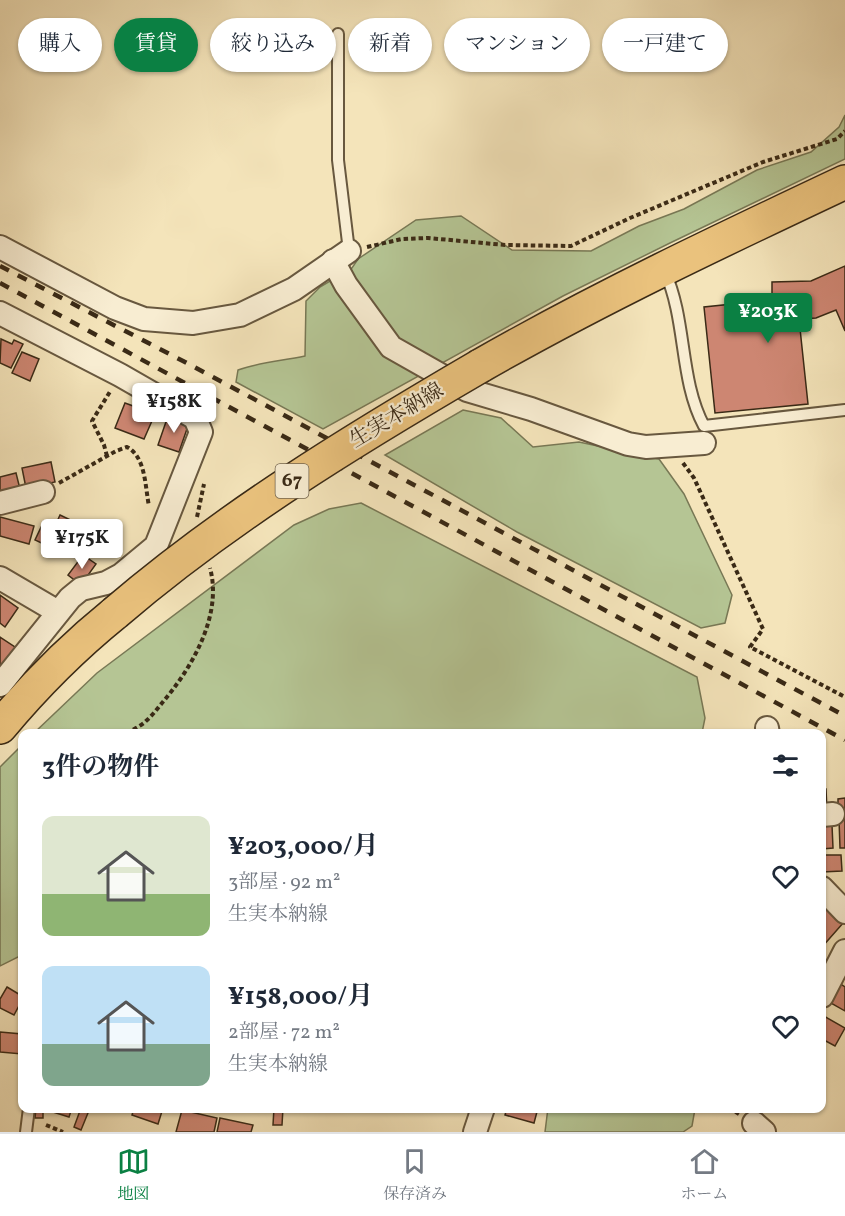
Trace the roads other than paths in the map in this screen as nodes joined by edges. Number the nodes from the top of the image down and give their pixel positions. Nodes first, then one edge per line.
1 (338, 34) dead end
2 (845, 182) edge
3 (0, 247) edge
4 (341, 256) junction
5 (664, 269) junction
6 (0, 313) edge
7 (845, 410) edge
8 (704, 443) dead end
9 (43, 492) road end
10 (0, 503) edge
11 (0, 578) edge
12 (58, 612) junction
13 (0, 685) edge
14 (0, 727) edge
15 (826, 892) edge
16 (845, 912) edge
17 (845, 951) edge
18 (826, 988) edge
19 (28, 1113) edge
20 (481, 1113) edge
21 (26, 1132) edge
22 (475, 1132) edge

1 - 4 lane
2 - 5 main road, 生実本納線 / 67
3 - 4 street
4 - 8 street
5 - 7 lane
5 - 14 main road, 生実本納線 / 67, bridge
6 - 12 street
9 - 10 street
11 - 12 street
12 - 13 street
15 - 16 street
17 - 18 street
19 - 21 lane
20 - 22 street

